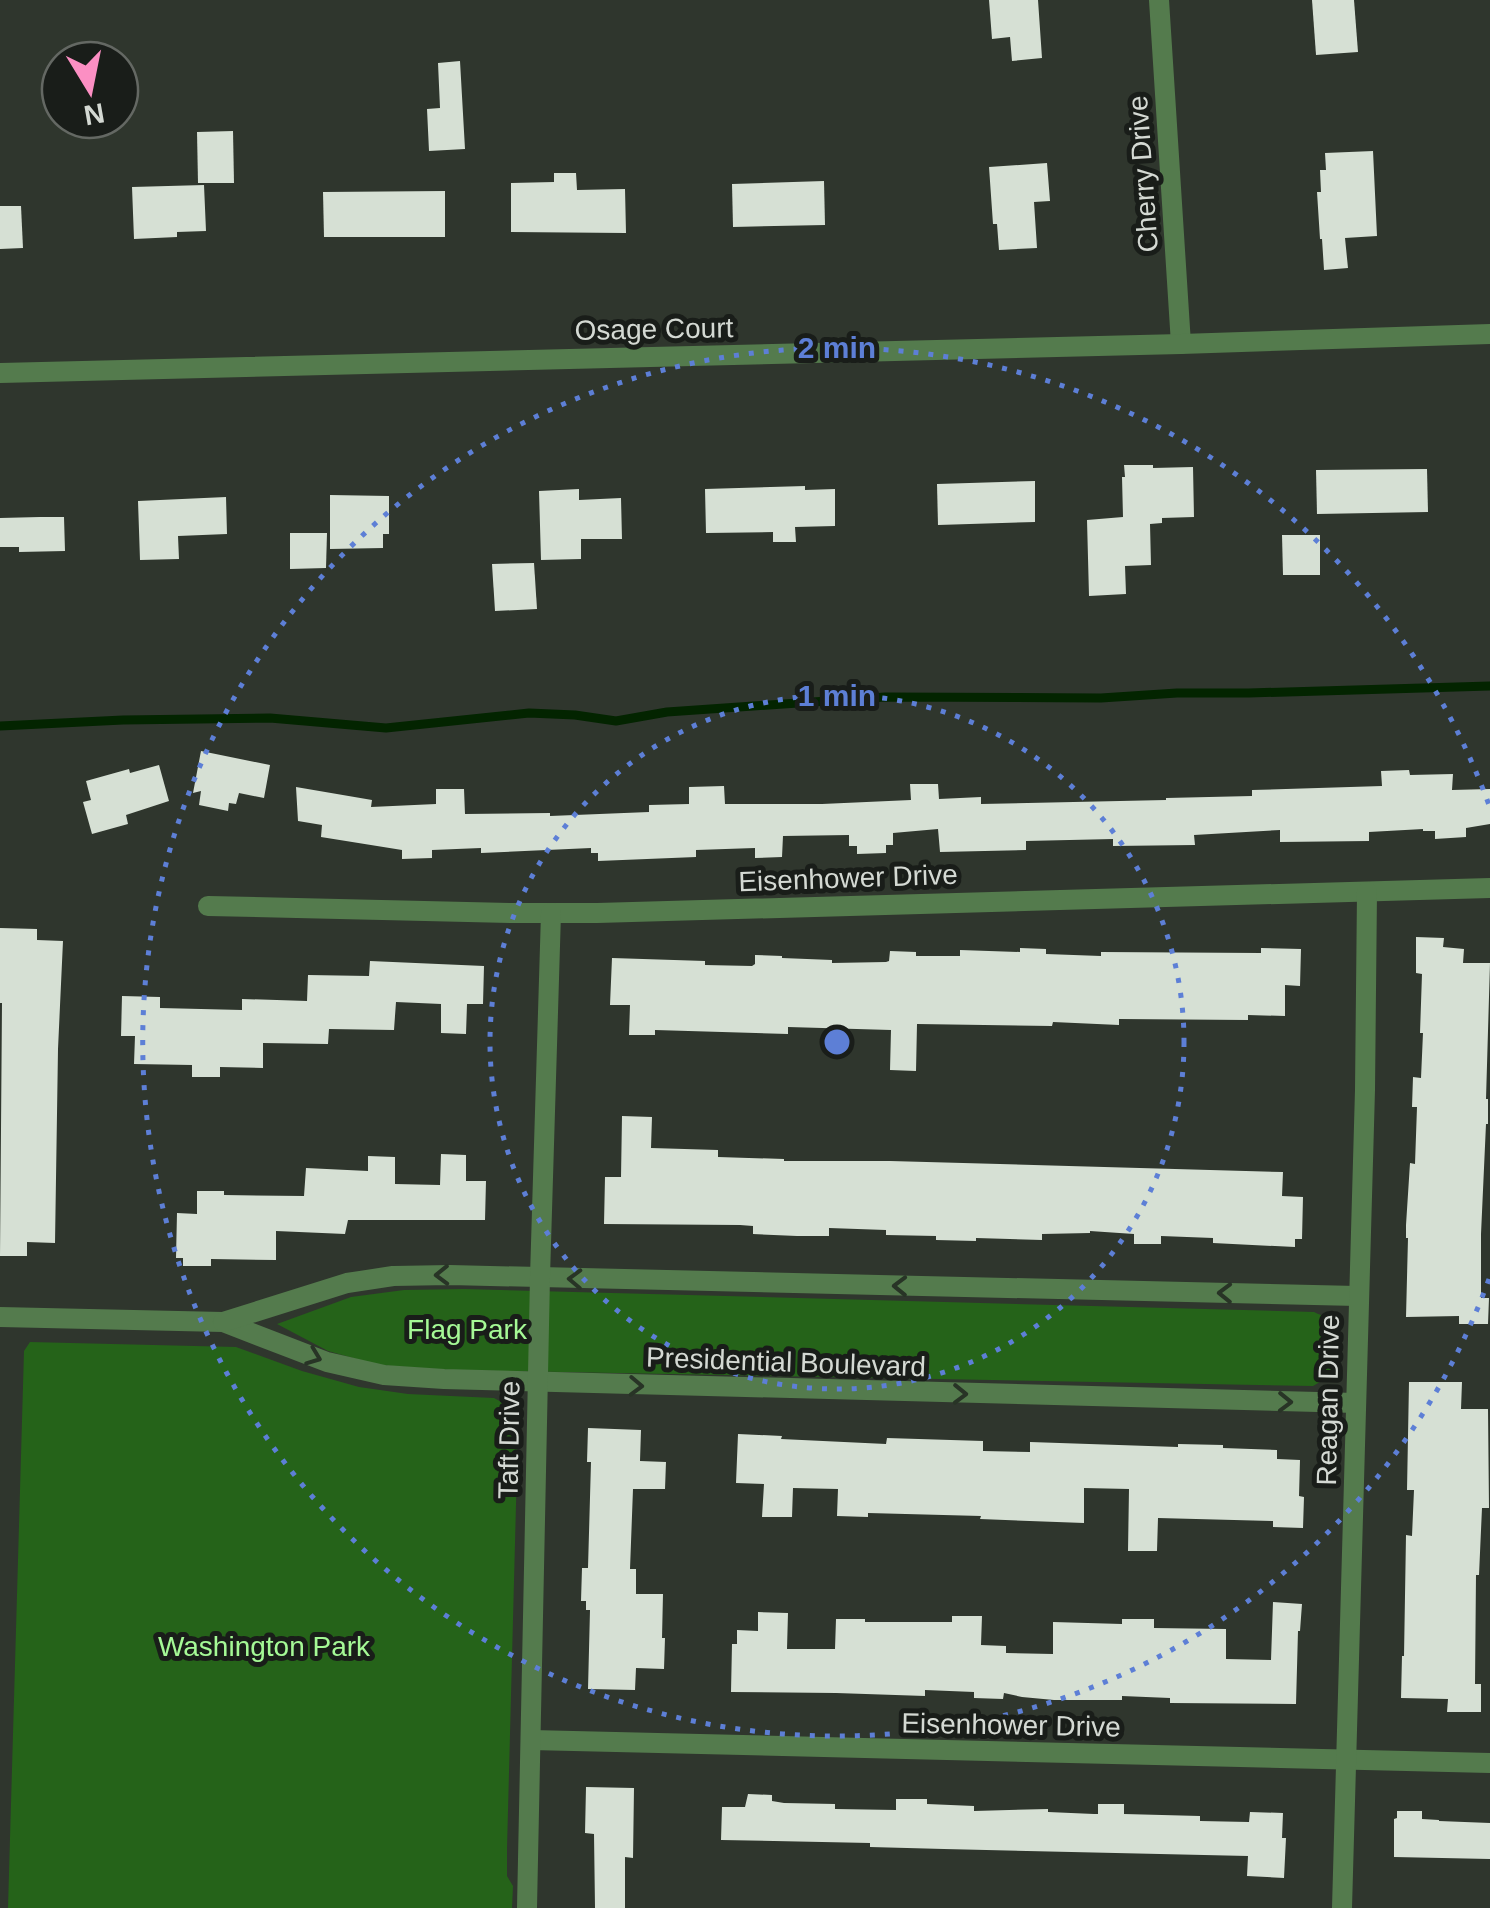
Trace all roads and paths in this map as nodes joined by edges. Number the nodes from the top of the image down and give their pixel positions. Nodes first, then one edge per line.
1 (1159, 0) edge
2 (1490, 334) edge
3 (1181, 344) junction
4 (0, 373) edge
5 (1490, 888) edge
6 (1368, 892) junction
7 (208, 906) dead end
8 (551, 913) junction
9 (540, 1278) junction
10 (1358, 1296) junction
11 (0, 1317) edge
12 (223, 1322) junction
13 (538, 1382) junction
14 (1356, 1403) junction
15 (531, 1740) junction
16 (1345, 1760) junction
17 (1490, 1763) edge
18 (527, 1908) edge
19 (1342, 1908) edge

1 - 3 street, Cherry Drive
2 - 3 street, Osage Court
3 - 4 street, Osage Court
5 - 6 street, Eisenhower Drive
6 - 8 street, Eisenhower Drive
6 - 10 street, Reagan Drive
7 - 8 street, Eisenhower Drive
8 - 9 street, Taft Drive
10 -> 9 street, Presidential Boulevard
9 -> 12 street, Presidential Boulevard
9 - 13 street, Taft Drive
10 - 14 street, Reagan Drive
11 - 12 street, Presidential Boulevard
12 -> 13 street, Presidential Boulevard
13 -> 14 street, Presidential Boulevard
13 - 15 street, Taft Drive
14 - 16 street, Reagan Drive
15 - 16 street, Eisenhower Drive
15 - 18 street, Taft Drive
16 - 17 street, Eisenhower Drive
16 - 19 street, Reagan Drive

